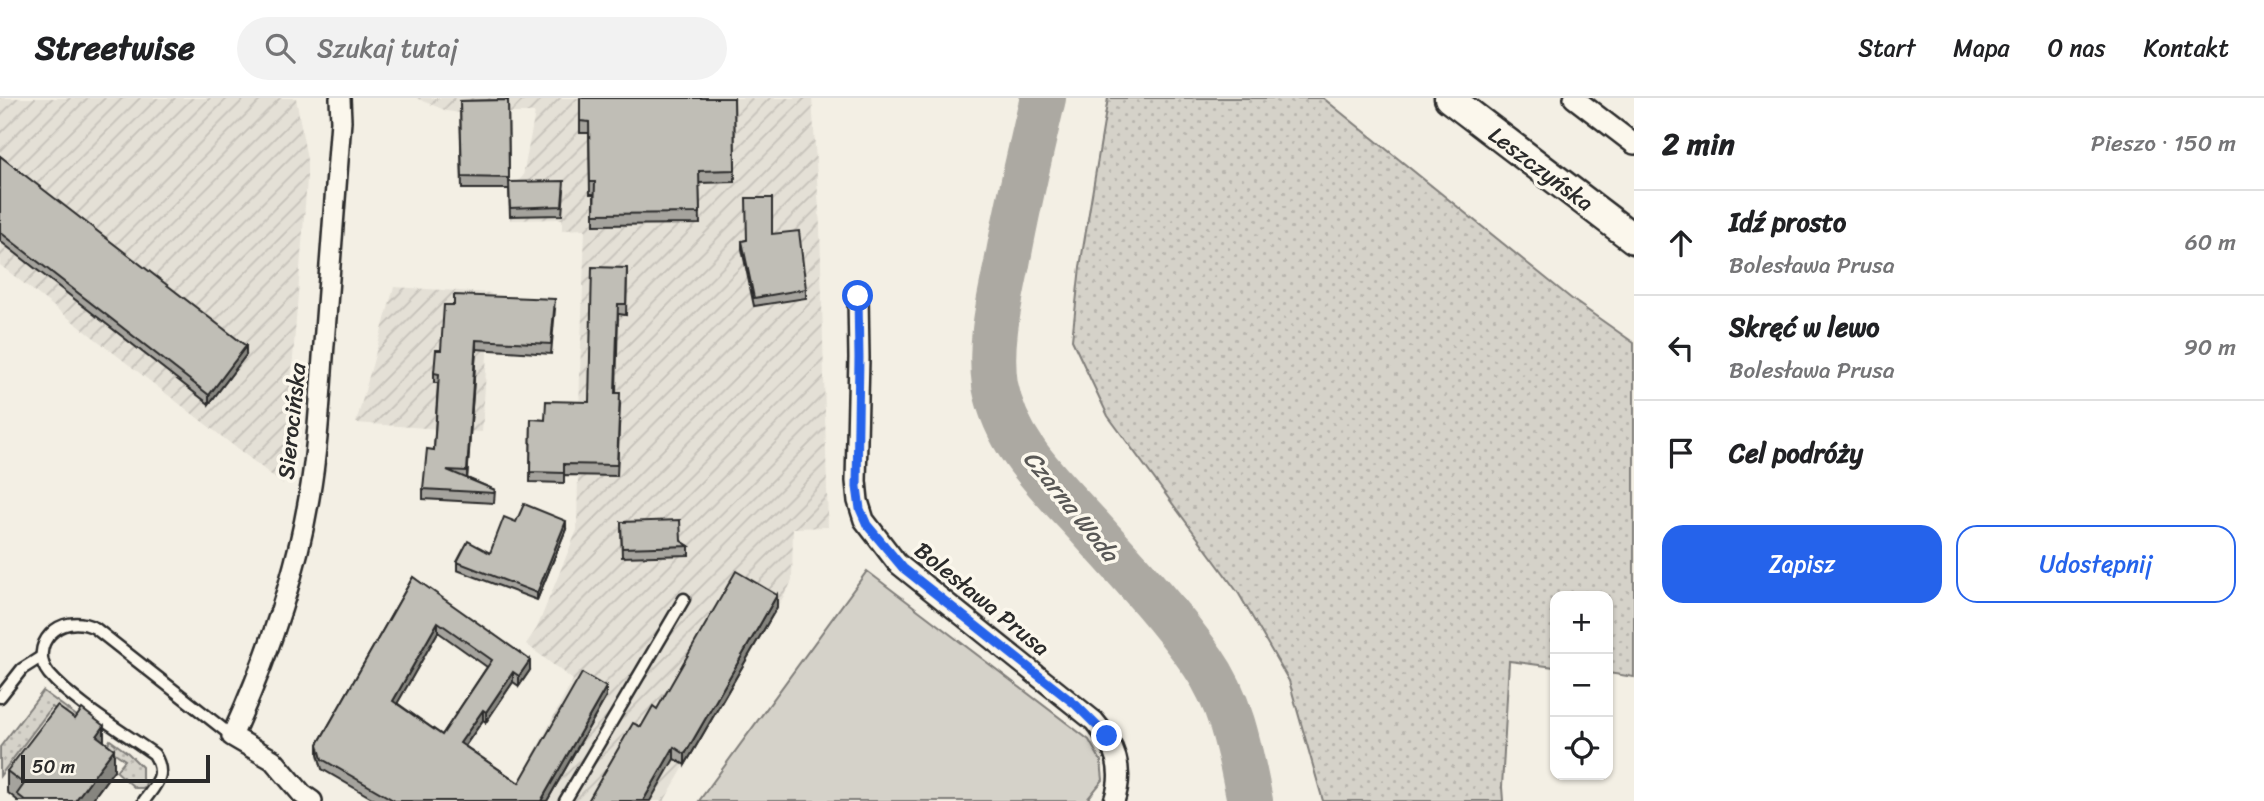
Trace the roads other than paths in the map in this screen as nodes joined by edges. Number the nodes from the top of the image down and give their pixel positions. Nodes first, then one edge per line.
1 (340, 98) edge
2 (1449, 98) edge
3 (1574, 98) edge
4 (1634, 144) edge
5 (1634, 239) edge
6 (858, 296) dead end
7 (684, 599) dead end
8 (41, 657) junction
9 (0, 698) edge
10 (232, 736) junction
11 (1115, 796) edge
12 (144, 801) edge
13 (312, 801) edge
14 (565, 801) edge

1 - 10 street, Sierocińska
2 - 5 main road, Leszczyńska
3 - 4 street
6 - 11 street, Bolesława Prusa
7 - 14 lane
8 - 9 lane
8 - 10 lane
8 - 12 lane
10 - 13 street

